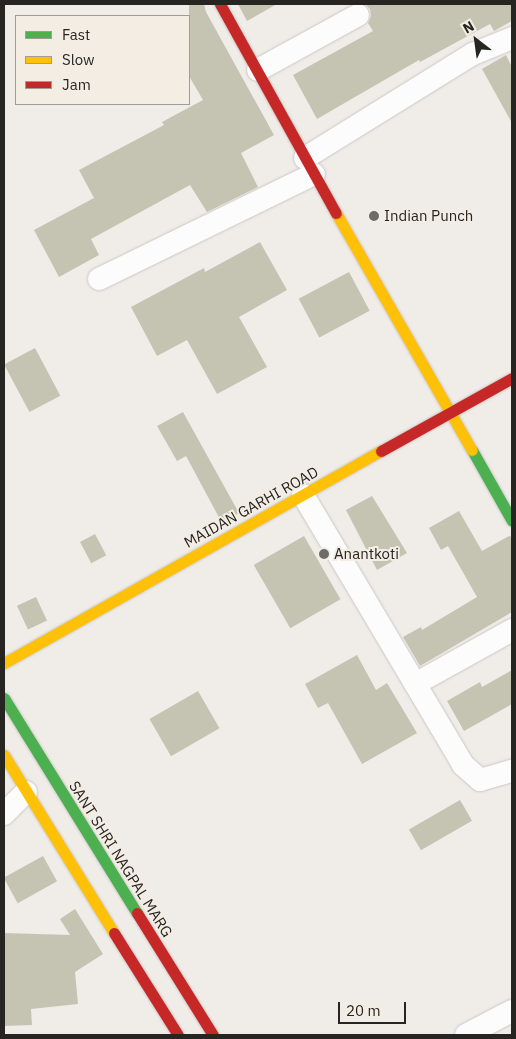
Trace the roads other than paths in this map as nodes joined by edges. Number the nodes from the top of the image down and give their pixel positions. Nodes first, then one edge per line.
1 (220, 4) edge
2 (358, 15) dead end
3 (512, 38) edge
4 (258, 70) junction
5 (310, 166) junction
6 (99, 279) dead end
7 (512, 378) edge
8 (449, 413) junction
9 (303, 495) junction
10 (512, 521) edge
11 (512, 630) edge
12 (4, 663) edge
13 (415, 684) junction
14 (4, 698) edge
15 (4, 755) edge
16 (512, 770) edge
17 (26, 792) junction
18 (4, 814) edge
19 (512, 1010) edge
20 (178, 1035) edge
21 (213, 1035) edge
22 (466, 1035) edge

1 - 4 street
2 - 4 street
3 - 5 street
4 - 5 street
5 - 6 street
5 - 8 street
7 - 8 street, MAIDAN GARHI ROAD
8 - 9 street, MAIDAN GARHI ROAD
8 - 10 street
9 - 12 street, MAIDAN GARHI ROAD
9 - 13 street
11 - 13 street
13 - 16 street
14 - 21 street, SANT SHRI NAGPAL MARG
15 - 17 street
17 - 18 street
17 - 20 street
19 - 22 street

